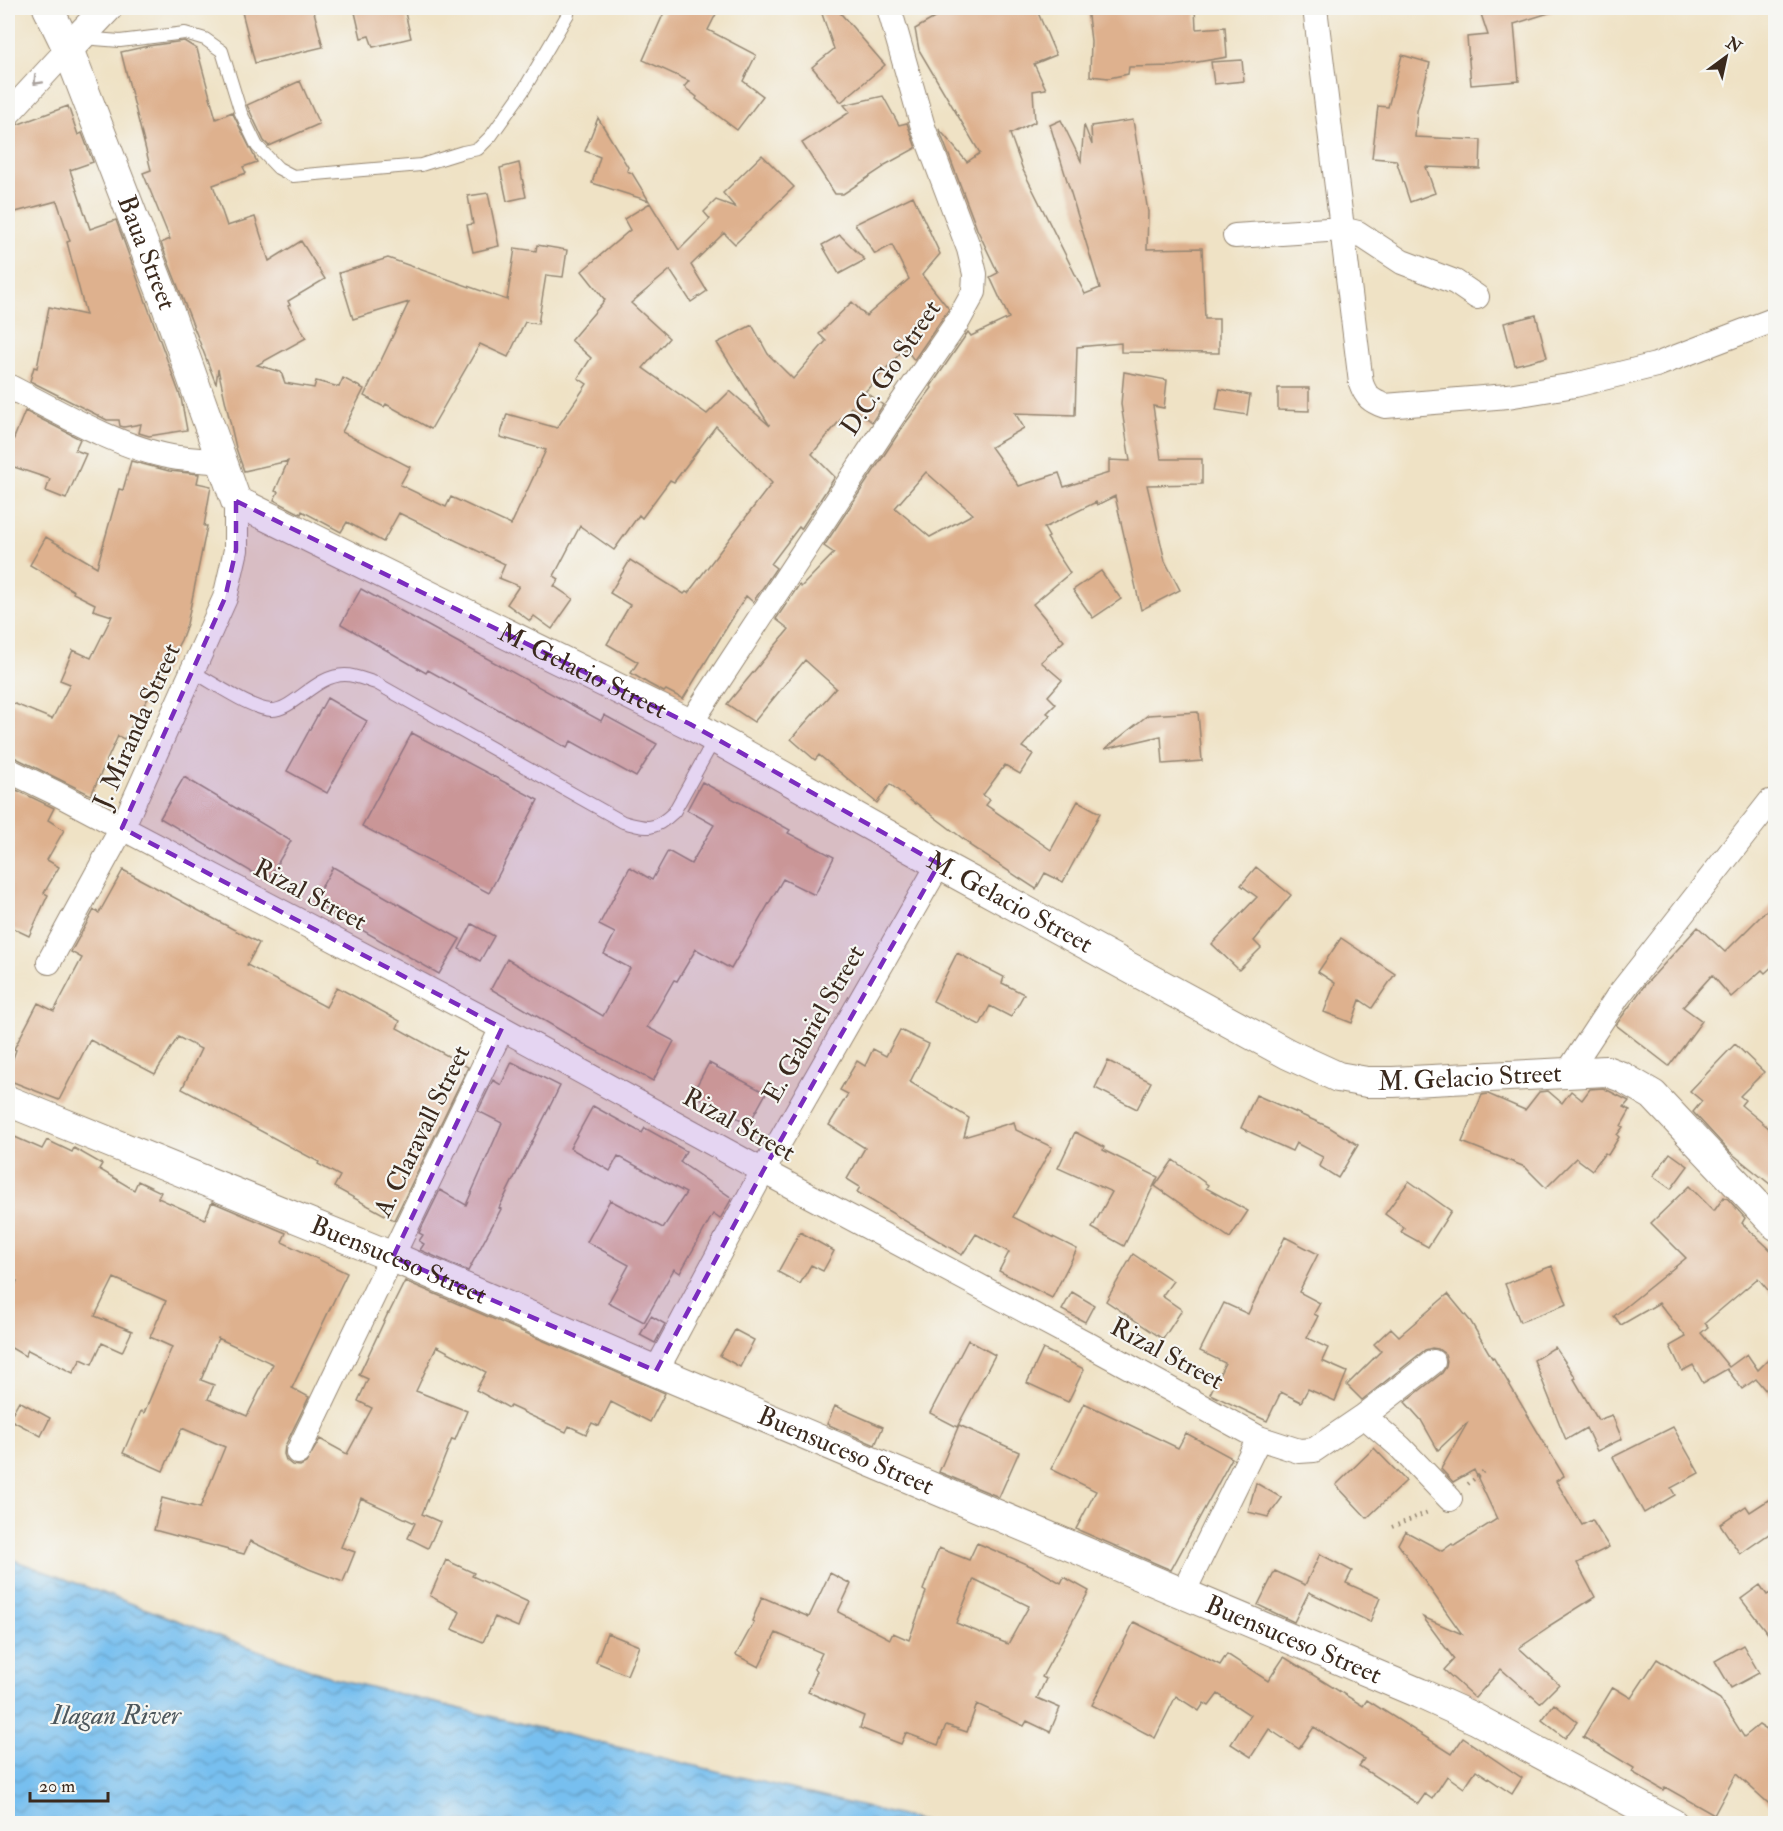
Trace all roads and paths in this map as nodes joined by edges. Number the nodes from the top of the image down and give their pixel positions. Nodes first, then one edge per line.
1 (48, 8) edge
2 (107, 8) edge
3 (889, 8) edge
4 (1315, 8) edge
5 (568, 14) dead end
6 (73, 44) junction
7 (8, 114) edge
8 (1342, 229) junction
9 (1235, 236) dead end
10 (1476, 297) dead end
11 (1776, 319) edge
12 (8, 386) edge
13 (223, 462) junction
14 (236, 501) junction
15 (193, 672) junction
16 (702, 731) junction
17 (8, 770) edge
18 (1770, 802) dead end
19 (123, 828) junction
20 (939, 864) junction
21 (49, 962) dead end
22 (502, 1028) junction
23 (1568, 1072) junction
24 (8, 1101) edge
25 (763, 1171) junction
26 (1776, 1226) edge
27 (393, 1257) junction
28 (1433, 1362) dead end
29 (656, 1371) junction
30 (1364, 1416) junction
31 (1259, 1438) junction
32 (298, 1452) dead end
33 (1450, 1499) joint
34 (1392, 1527) dead end
35 (1182, 1595) junction
36 (1673, 1824) edge

1 - 6 street, Baua Street
2 - 6 street
3 - 16 street, D.C. Go Street
4 - 8 street
5 - 6 lane
6 -> 7 street
6 - 13 street, Baua Street
8 - 9 street
8 - 10 street
8 - 11 street
12 - 13 street
13 - 14 street, Baua Street
14 - 15 street, J. Miranda Street
14 - 16 street, M. Gelacio Street
15 - 16 lane
15 - 19 street, J. Miranda Street
16 - 20 street, M. Gelacio Street
17 - 19 street, Rizal Street
18 - 23 street
19 - 21 street, J. Miranda Street
19 - 22 street, Rizal Street
20 - 23 street, M. Gelacio Street
20 - 25 street, E. Gabriel Street
22 - 25 street, Rizal Street
22 - 27 street, A. Claravall Street
23 - 26 street, M. Gelacio Street
24 - 27 street, Buensuceso Street
25 - 29 street, E. Gabriel Street
25 - 31 street, Rizal Street
27 - 29 street, Buensuceso Street
27 - 32 street, A. Claravall Street
28 - 30 street, Rizal Street
29 - 35 street, Buensuceso Street
30 - 31 street, Rizal Street
30 - 33 street
31 - 35 street
33 - 34 path
35 - 36 street, Buensuceso Street

